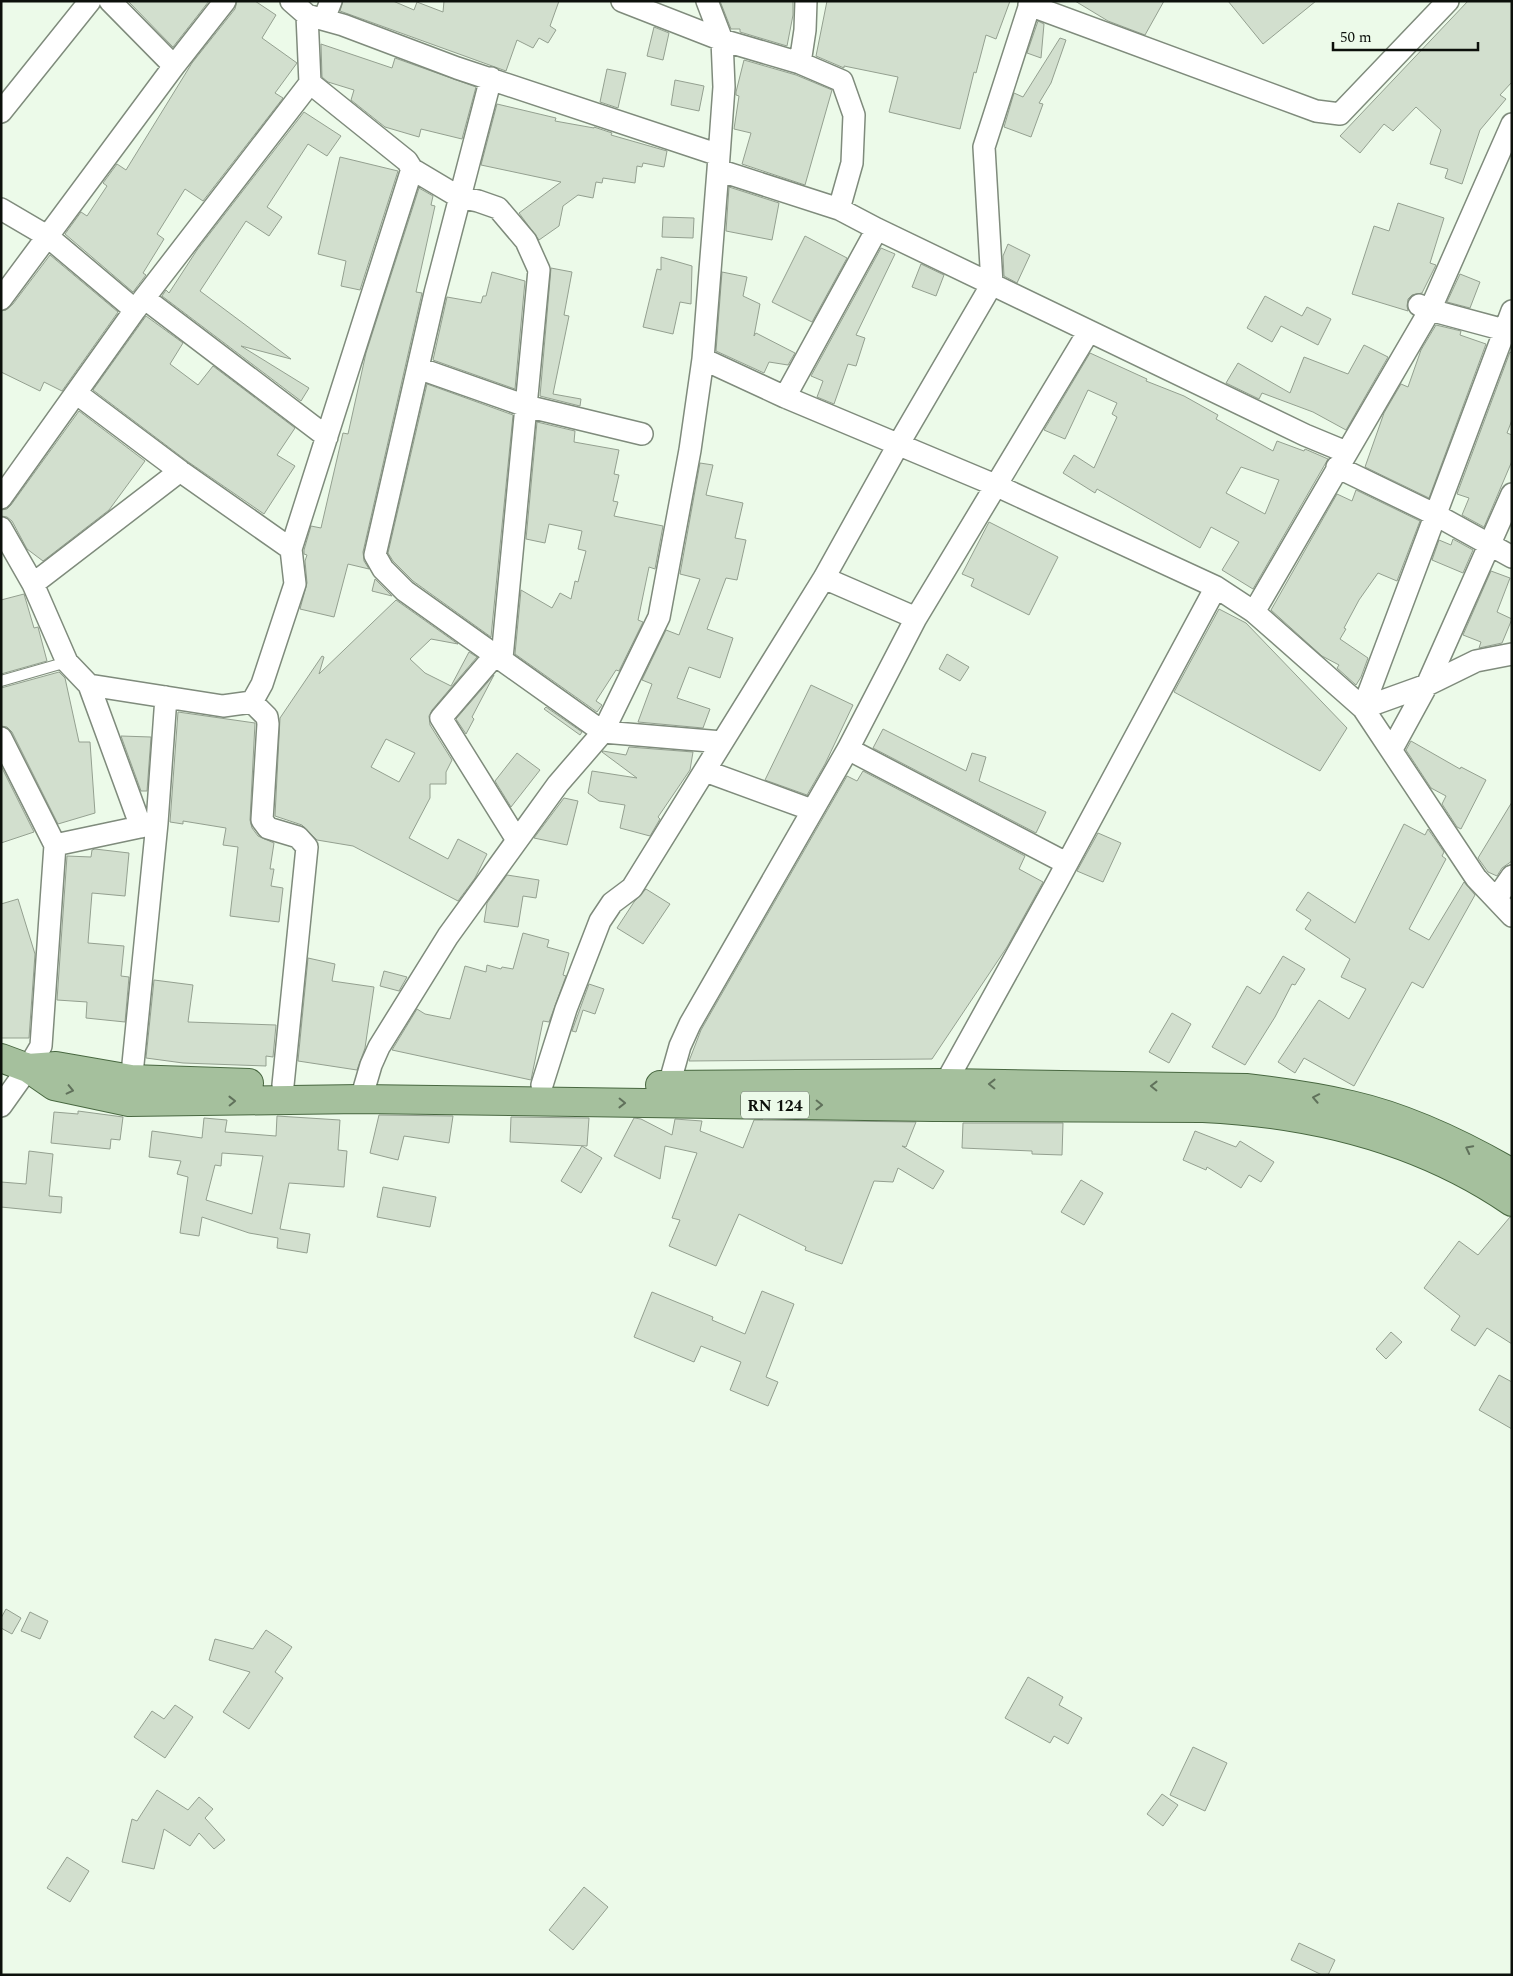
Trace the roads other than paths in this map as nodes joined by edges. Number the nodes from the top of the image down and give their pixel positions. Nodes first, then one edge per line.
1 (90, 1) edge
2 (110, 1) edge
3 (225, 1) edge
4 (622, 1) edge
5 (707, 1) edge
6 (806, 1) edge
7 (1448, 1) edge
8 (1030, 3) edge
9 (313, 9) edge
10 (722, 40) junction
11 (800, 63) junction
12 (174, 66) junction
13 (491, 78) junction
14 (310, 83) junction
15 (1, 112) edge
16 (1512, 124) edge
17 (718, 162) junction
18 (412, 168) junction
19 (459, 197) junction
20 (1, 208) edge
21 (839, 209) junction
22 (877, 229) junction
23 (47, 236) junction
24 (992, 284) junction
25 (1, 300) edge
26 (139, 304) junction
27 (1424, 307) junction
28 (1510, 324) edge
29 (1089, 331) junction
30 (703, 359) junction
31 (418, 368) junction
32 (76, 393) junction
33 (785, 397) junction
34 (526, 406) junction
35 (642, 434) dead end
36 (327, 437) junction
37 (898, 445) junction
38 (1341, 460) junction
39 (180, 471) junction
40 (995, 485) junction
41 (1512, 494) edge
42 (1, 498) edge
43 (1436, 515) junction
44 (2, 531) edge
45 (1490, 544) junction
46 (291, 549) junction
47 (1512, 557) edge
48 (824, 578) junction
49 (33, 584) junction
50 (1216, 587) junction
51 (1254, 612) junction
52 (916, 618) junction
53 (1512, 654) edge
54 (499, 656) junction
55 (67, 662) junction
56 (1, 681) edge
57 (89, 685) junction
58 (1427, 685) junction
59 (166, 697) junction
60 (252, 702) junction
61 (1363, 708) junction
62 (603, 732) junction
63 (1, 738) edge
64 (722, 742) junction
65 (848, 749) junction
66 (1392, 749) junction
67 (705, 771) junction
68 (812, 810) junction
69 (149, 825) junction
70 (517, 840) junction
71 (55, 845) junction
72 (1066, 864) junction
73 (1512, 876) edge
74 (1496, 899) junction
75 (1512, 916) edge
76 (1, 1058) edge
77 (28, 1068) junction
78 (669, 1084) junction
79 (282, 1085) junction
80 (542, 1085) junction
81 (130, 1090) junction
82 (363, 1092) junction
83 (940, 1095) junction
84 (1, 1106) edge
85 (1348, 1116) junction
86 (1512, 1173) edge
87 (1512, 1202) edge

1 - 15 street
2 - 12 street
3 - 12 street
4 - 10 street
5 - 10 street
6 - 11 street
7 - 8 street
8 - 24 street
9 - 13 street
9 - 14 street
10 - 11 street
10 - 17 street
11 - 21 street
12 - 23 street
13 - 17 street
13 - 19 street
14 - 18 street
14 - 26 street
16 - 27 street
17 - 21 street
17 - 30 street
18 - 19 street
18 - 36 street
19 - 31 street
19 - 34 street
20 - 23 street
21 - 22 street
22 - 24 street
22 - 33 street
23 - 25 street
23 - 26 street
24 - 29 street
24 - 37 street
26 - 32 street
26 - 36 street
27 - 28 street
27 - 38 street
28 - 43 street
29 - 38 street
29 - 40 street
30 - 33 street
30 - 62 street
31 - 34 street
31 - 54 street
32 - 39 street
32 - 42 street
33 - 37 street
34 - 35 street
34 - 54 street
36 - 46 street
37 - 40 street
37 - 48 street
38 - 43 street
38 - 51 street
39 - 46 street
39 - 49 street
40 - 50 street
40 - 52 street
41 - 45 street
43 - 45 street
43 - 61 street
44 - 49 street
45 - 47 street
45 - 58 street
46 - 60 street
48 - 52 street
48 - 64 street
49 - 55 street
50 - 51 street
50 - 72 street
51 - 61 street
52 - 65 street
53 - 58 street
54 - 62 street
54 - 70 street
55 - 56 lane
55 - 57 street
57 - 59 street
57 - 69 street
58 - 61 street
58 - 66 street
59 - 60 street
59 - 69 street
60 - 79 street
61 - 66 street
62 - 64 street
62 - 70 street
63 - 71 street
64 - 67 street
65 - 68 street
65 - 72 street
66 - 74 street
67 - 68 street
67 - 80 street
68 - 78 street
69 - 71 street
69 - 81 street
70 - 82 street
71 - 77 street
72 - 83 street
73 - 74 street
74 - 75 street
76 - 77 main road, RN 124
77 - 81 main road, RN 124
77 - 84 street
78 - 80 main road, RN 124
78 - 83 main road, RN 124
79 - 81 main road, RN 124
79 - 82 main road, RN 124
80 - 82 main road, RN 124
81 -> 82 main road, RN 124
82 -> 83 main road, RN 124
83 - 85 main road, RN 124
86 -> 85 main road, RN 124
85 - 87 main road, RN 124

